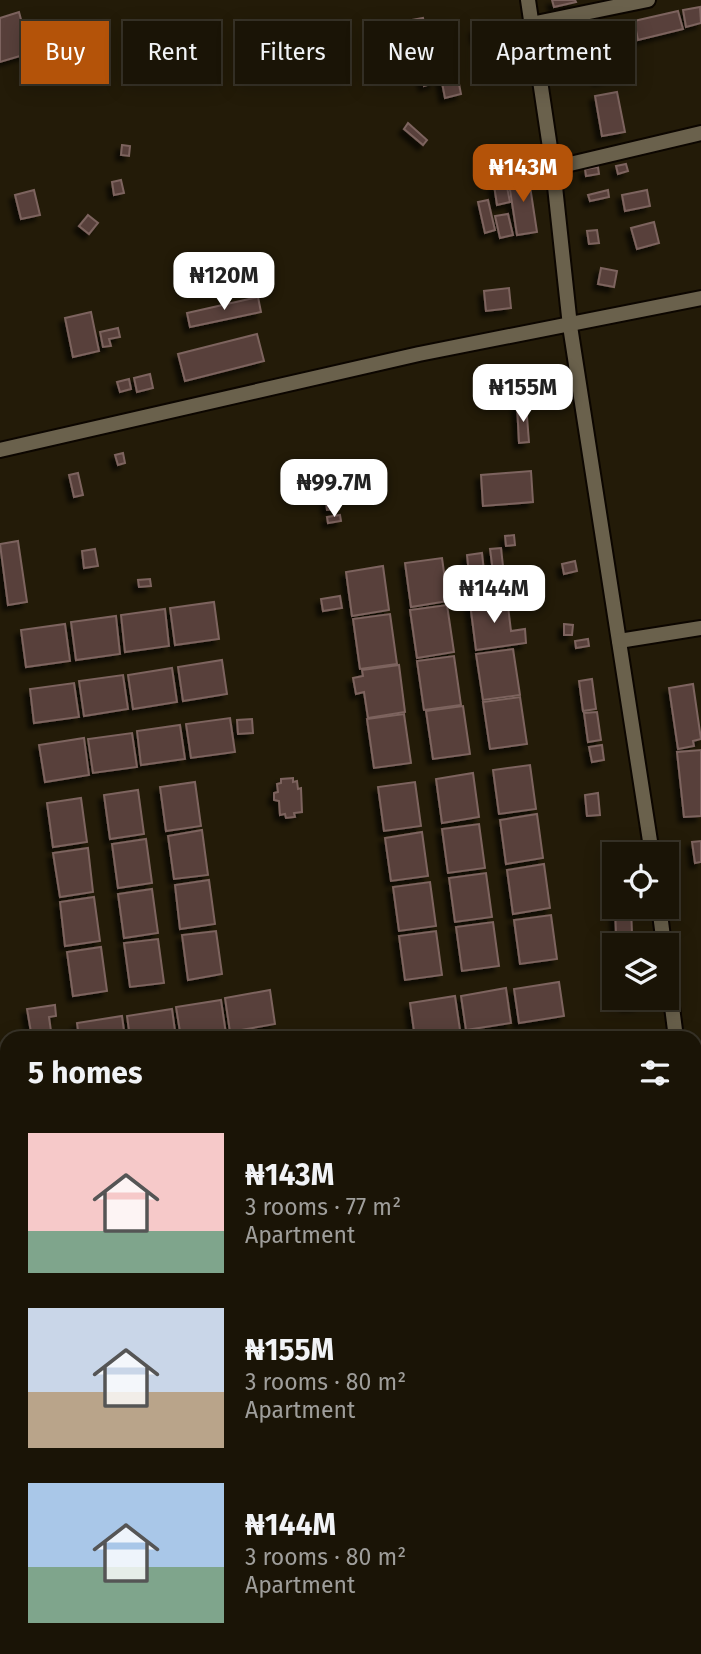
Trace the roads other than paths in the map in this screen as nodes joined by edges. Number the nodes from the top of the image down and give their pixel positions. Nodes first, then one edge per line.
1 (528, 0) edge
2 (648, 0) edge
3 (531, 21) edge
4 (546, 21) edge
5 (540, 84) edge
6 (701, 133) edge
7 (553, 169) junction
8 (701, 298) edge
9 (570, 326) junction
10 (0, 450) edge
11 (701, 628) edge
12 (619, 641) junction
13 (650, 842) edge
14 (672, 1010) edge
15 (675, 1031) edge

1 - 3 street
2 - 4 street
5 - 7 street
6 - 7 street
7 - 9 street
8 - 9 street
9 - 10 street
9 - 12 street
11 - 12 street
12 - 13 street
14 - 15 street

